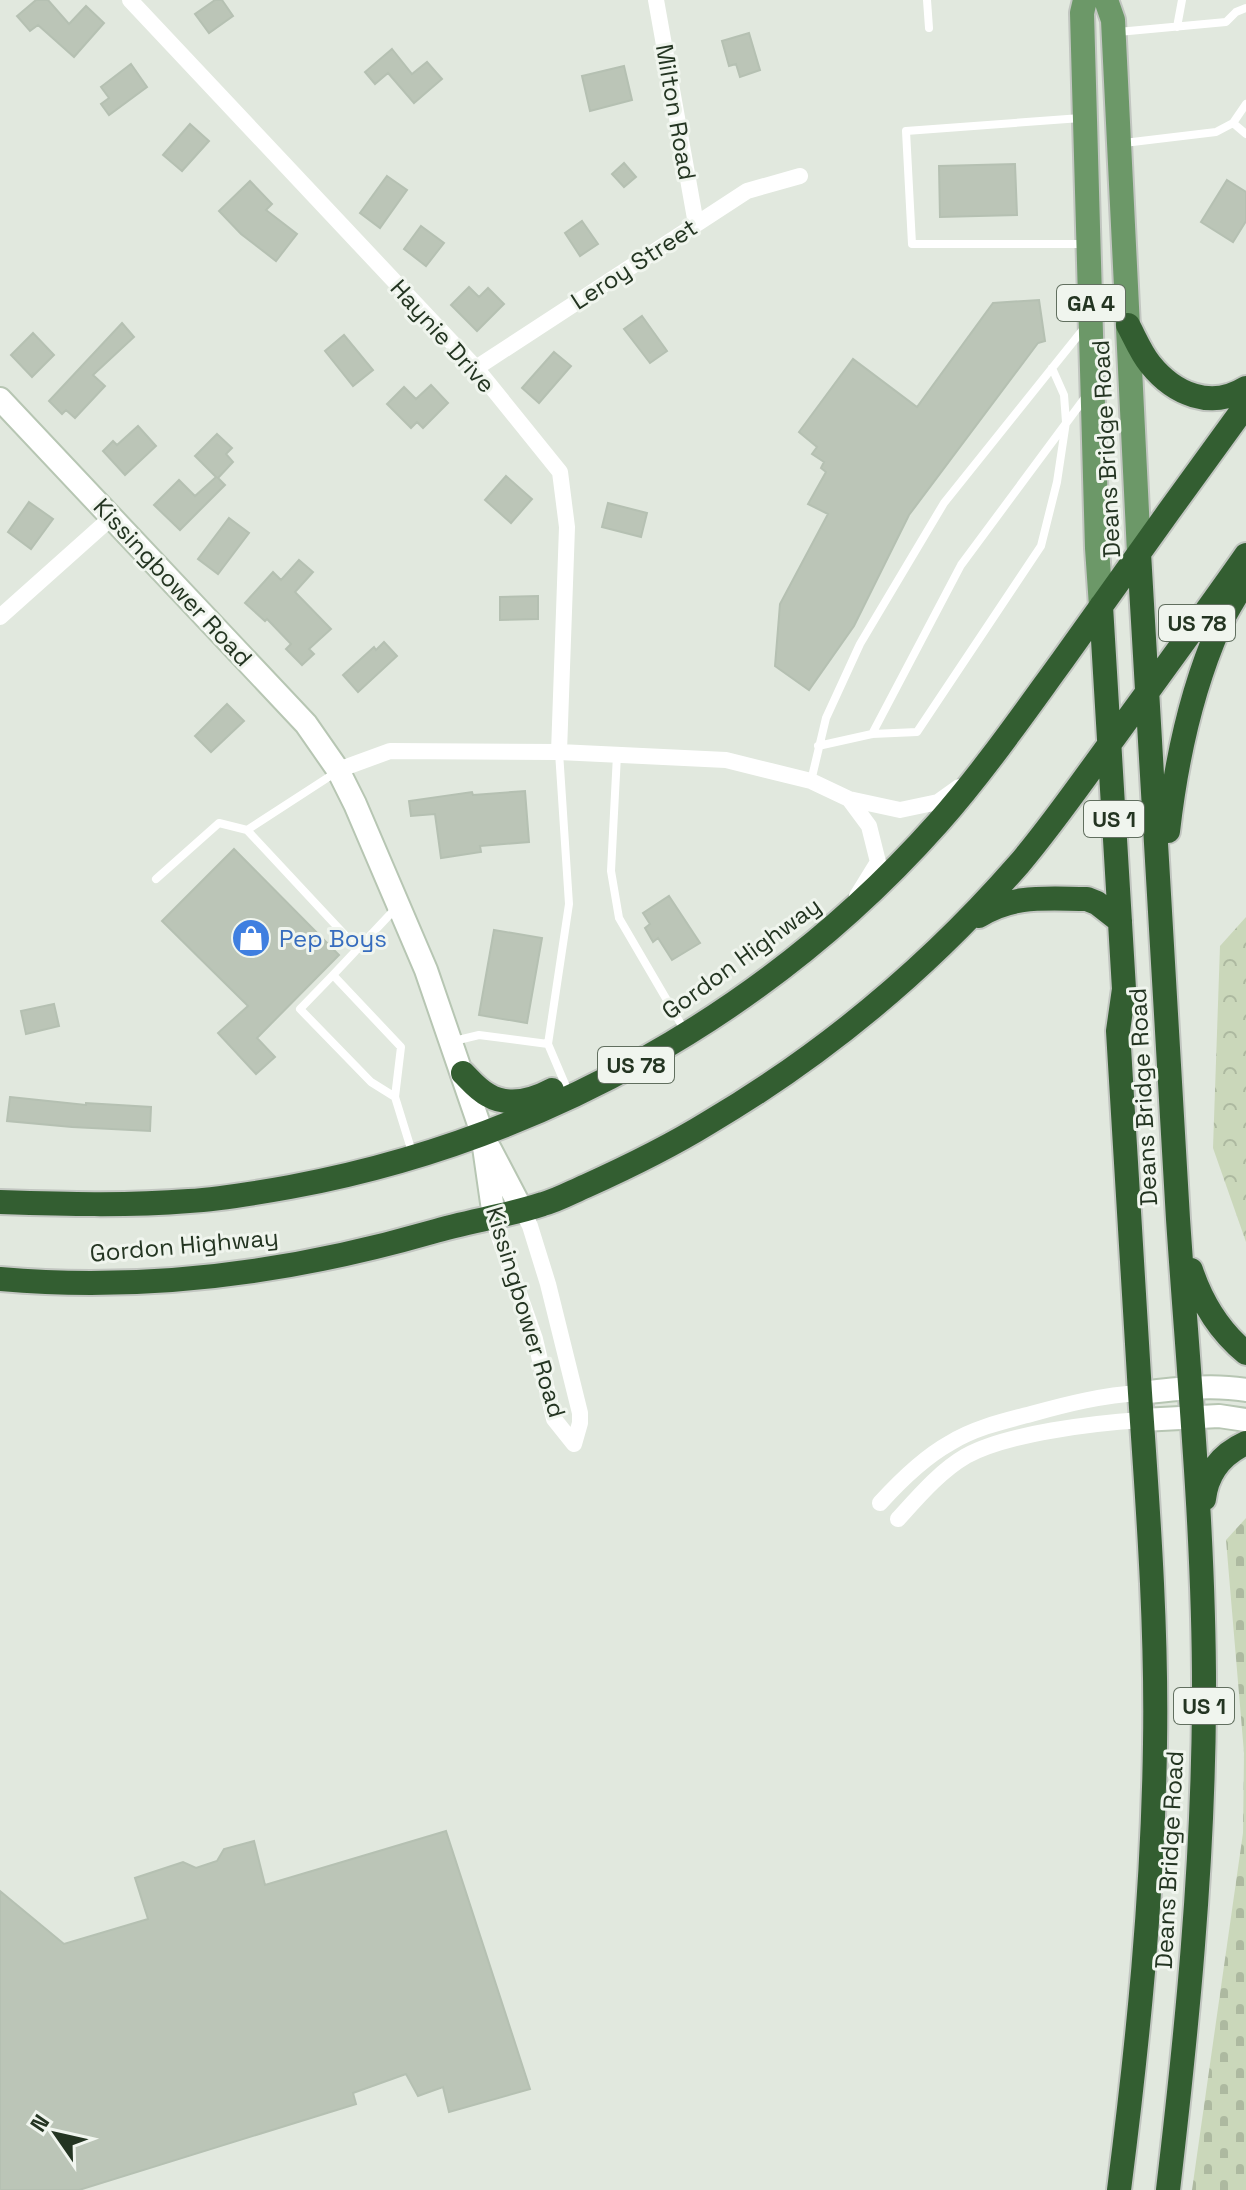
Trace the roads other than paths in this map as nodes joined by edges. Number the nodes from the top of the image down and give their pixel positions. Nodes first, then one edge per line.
1 (130, 0) edge
2 (656, 0) edge
3 (927, 0) edge
4 (1085, 0) edge
5 (1106, 0) edge
6 (1182, 0) edge
7 (1244, 5) edge
8 (1177, 27) junction
9 (929, 28) dead end
10 (1113, 32) junction
11 (1246, 104) edge
12 (1086, 118) junction
13 (1233, 123) junction
14 (1246, 134) edge
15 (1119, 144) junction
16 (800, 176) dead end
17 (696, 224) junction
18 (1090, 244) junction
19 (1091, 319) junction
20 (1128, 325) junction
21 (476, 368) junction
22 (1052, 368) junction
23 (1093, 388) junction
24 (1246, 388) edge
25 (0, 399) edge
26 (1246, 405) edge
27 (1066, 422) junction
28 (112, 517) junction
29 (1139, 553) junction
30 (1246, 555) edge
31 (1246, 579) edge
32 (1101, 606) junction
33 (0, 617) edge
34 (1149, 690) junction
35 (872, 734) junction
36 (1109, 744) junction
37 (818, 746) junction
38 (559, 752) junction
39 (617, 755) junction
40 (338, 770) junction
41 (980, 772) junction
42 (811, 781) junction
43 (849, 799) junction
44 (247, 830) junction
45 (156, 879) dead end
46 (1160, 901) junction
47 (399, 905) junction
48 (845, 916) junction
49 (1120, 921) junction
50 (954, 933) junction
51 (358, 949) junction
52 (333, 975) junction
53 (687, 1035) junction
54 (452, 1042) junction
55 (548, 1044) junction
56 (463, 1073) junction
57 (565, 1084) junction
58 (395, 1097) junction
59 (482, 1133) junction
60 (413, 1157) junction
61 (0, 1202) edge
62 (522, 1210) junction
63 (494, 1217) junction
64 (1179, 1229) junction
65 (0, 1279) edge
66 (1246, 1353) edge
67 (1191, 1388) junction
68 (1246, 1390) edge
69 (1140, 1393) junction
70 (1192, 1417) junction
71 (1142, 1420) junction
72 (1246, 1420) edge
73 (1246, 1443) edge
74 (880, 1503) dead end
75 (898, 1519) dead end
76 (1199, 1541) junction
77 (1119, 2190) edge
78 (1168, 2190) edge

1 - 21 street, Haynie Drive
2 - 17 street, Milton Road
3 - 9 lane
4 - 12 main road, Deans Bridge Road / GA 4
5 - 10 main road, Deans Bridge Road / GA 4
6 - 8 lane
7 - 8 lane
8 - 10 lane
10 - 15 main road, Deans Bridge Road / GA 4
11 - 13 lane
12 - 18 main road, Deans Bridge Road / GA 4
12 - 18 lane
13 - 14 lane
13 - 15 lane
15 - 20 main road, Deans Bridge Road / GA 4
16 - 17 street, Leroy Street
17 - 21 street, Leroy Street
18 - 19 main road, Deans Bridge Road / GA 4
19 - 22 lane
19 - 23 main road, Deans Bridge Road / GA 4
20 - 24 highway
20 - 29 main road, Deans Bridge Road / GA 4
21 - 38 street, Haynie Drive
22 - 27 lane
22 - 37 lane
23 - 27 lane
23 - 32 main road, Deans Bridge Road / GA 4
25 - 28 street, Kissingbower Road
26 - 29 highway, Gordon Highway
27 - 35 lane
27 - 35 lane
28 - 33 street
28 - 40 street, Kissingbower Road
29 - 32 highway, Gordon Highway
29 - 34 highway, Deans Bridge Road / GA 4
30 - 34 highway, Gordon Highway / US 78
31 - 46 highway, US 1
32 - 36 highway, Deans Bridge Road / US 1
32 - 41 highway, Gordon Highway / US 78
34 - 36 highway, Gordon Highway / US 78
34 - 46 highway, Deans Bridge Road / GA 4
35 - 37 lane
36 - 49 highway, Deans Bridge Road / US 1
36 - 50 highway, Gordon Highway / US 78
37 - 42 lane
38 - 39 street
38 - 40 street
38 - 55 lane
39 - 42 street
39 - 53 lane
40 - 44 lane
40 - 47 street, Kissingbower Road
41 - 43 street
41 - 48 highway, Gordon Highway / US 78
42 - 43 street
43 - 48 street
44 - 45 lane
44 - 51 lane
46 - 64 highway, Deans Bridge Road / US 1
47 - 51 lane
47 - 54 street, Kissingbower Road
48 - 53 highway, Gordon Highway / US 78
49 - 50 highway
49 - 69 highway, Deans Bridge Road / US 1
50 - 62 highway, Gordon Highway / US 78
51 - 52 lane
52 - 58 lane
52 - 58 lane
53 - 57 highway
53 - 59 highway, Gordon Highway / US 78
54 - 55 lane
54 - 56 street, Kissingbower Road
55 - 57 lane
56 - 57 highway
56 - 59 street, Kissingbower Road
58 - 60 lane
59 - 60 highway, Gordon Highway / US 78
59 - 62 street, Kissingbower Road
59 - 63 street, Kissingbower Road
60 - 61 highway, Gordon Highway / US 78
62 - 63 highway, Gordon Highway / US 78
62 - 63 street, Kissingbower Road
63 - 65 highway, Gordon Highway / US 78
64 - 66 highway
64 - 67 highway, Deans Bridge Road / US 1
67 - 68 street
67 - 69 street
67 - 70 highway, Deans Bridge Road / US 1
69 - 71 highway, Deans Bridge Road / US 1
69 - 74 street
70 - 71 street
70 - 72 street
70 - 76 highway, Deans Bridge Road / US 1
71 - 75 street
71 - 77 highway, Deans Bridge Road / US 1
73 - 76 highway
76 - 78 highway, Deans Bridge Road / US 1

